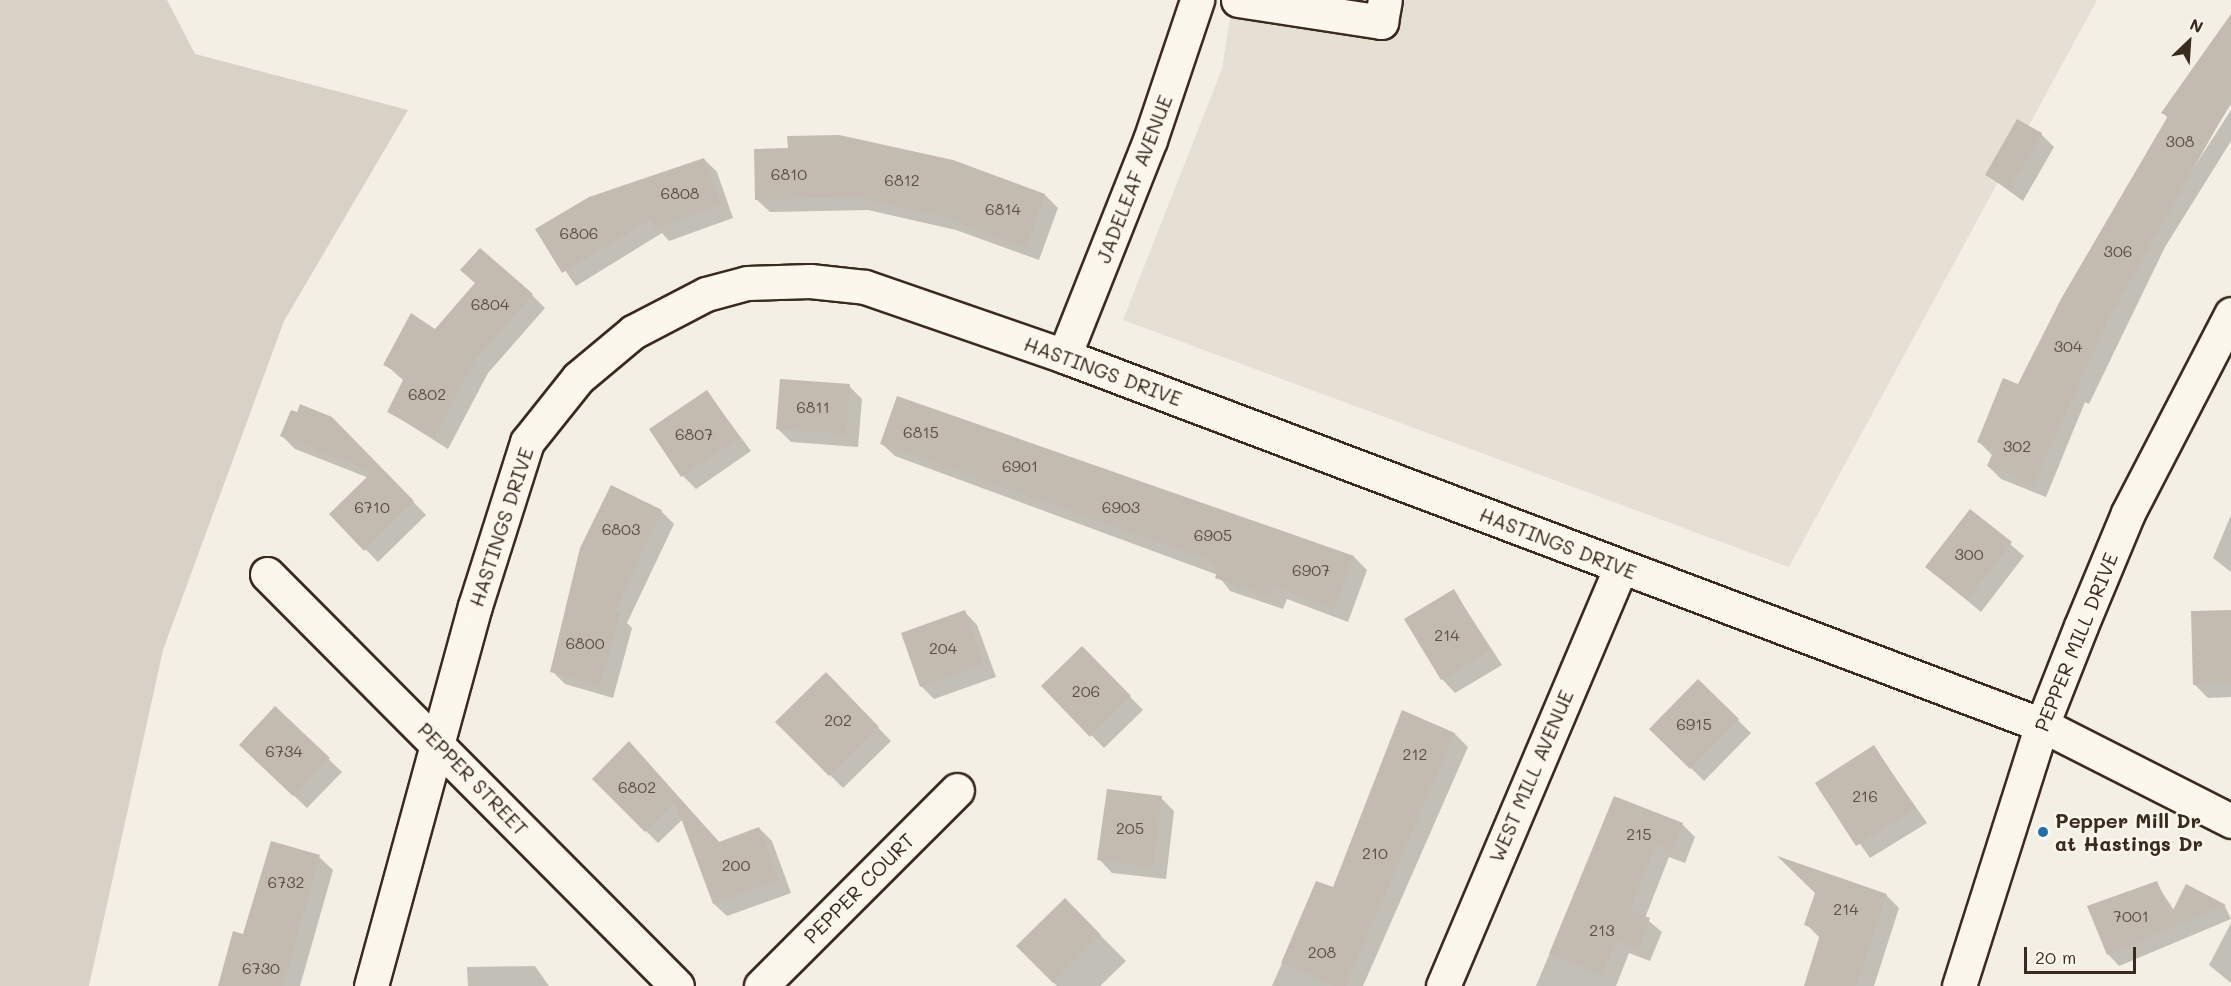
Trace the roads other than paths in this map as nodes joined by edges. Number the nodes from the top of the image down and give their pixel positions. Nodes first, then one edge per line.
1 (1197, 0) edge
2 (1238, 0) edge
3 (1384, 0) edge
4 (1289, 4) edge
5 (2231, 314) edge
6 (1064, 356) junction
7 (1622, 567) junction
8 (267, 574) dead end
9 (2042, 725) junction
10 (438, 740) junction
11 (957, 790) dead end
12 (2231, 821) edge
13 (371, 986) edge
14 (677, 986) edge
15 (761, 986) edge
16 (1443, 986) edge
17 (1959, 986) edge

1 - 6 street, JADELEAF AVENUE
2 - 4 street
3 - 4 street
5 - 9 street, PEPPER MILL DRIVE
6 - 7 street, HASTINGS DRIVE
6 - 10 street, HASTINGS DRIVE
7 - 9 street, HASTINGS DRIVE
7 - 16 street, WEST MILL AVENUE
8 - 10 street, PEPPER STREET
9 - 12 street, HASTINGS DRIVE
9 - 17 street, PEPPER MILL DRIVE
10 - 13 street, HASTINGS DRIVE
10 - 14 street, PEPPER STREET
11 - 15 street, PEPPER COURT

